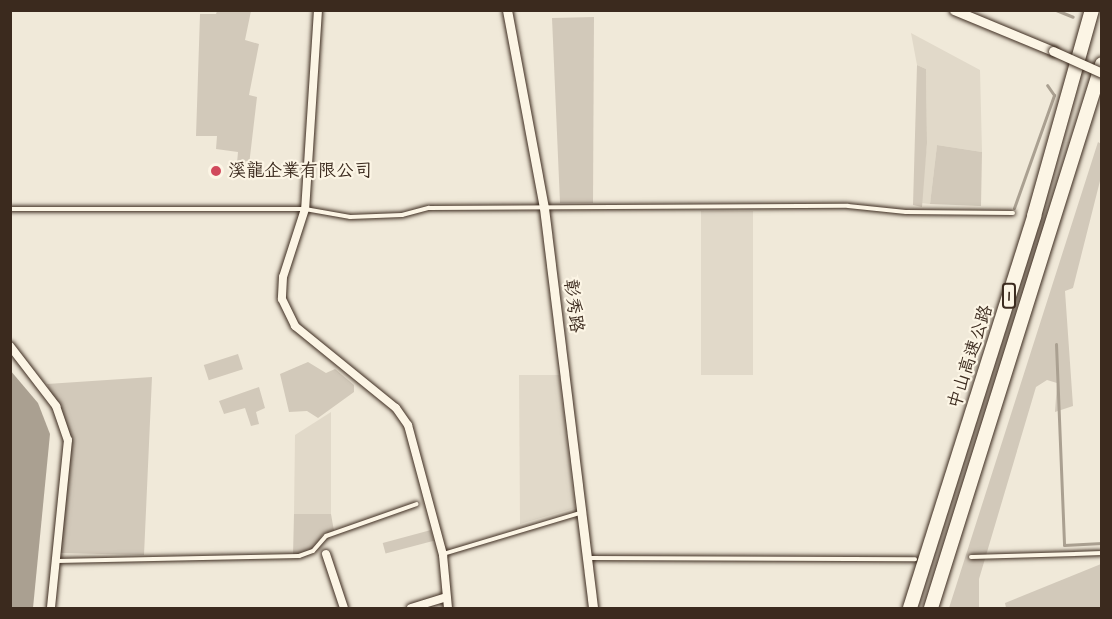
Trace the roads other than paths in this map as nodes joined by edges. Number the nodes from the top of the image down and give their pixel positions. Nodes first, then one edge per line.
1 (318, 10) edge
2 (507, 10) edge
3 (954, 10) edge
4 (1092, 10) edge
5 (1101, 64) edge
6 (1101, 74) edge
7 (10, 208) edge
8 (544, 208) junction
9 (305, 209) junction
10 (1013, 213) dead end
11 (10, 346) edge
12 (417, 504) dead end
13 (582, 513) junction
14 (1101, 553) edge
15 (326, 554) dead end
16 (443, 555) junction
17 (971, 557) dead end
18 (588, 558) junction
19 (915, 559) dead end
20 (57, 561) junction
21 (447, 597) junction
22 (51, 609) edge
23 (344, 609) edge
24 (411, 609) edge
25 (447, 609) edge
26 (593, 609) edge
27 (910, 609) edge
28 (932, 609) edge

1 - 9 street
2 - 8 street, 彰秀路
3 - 6 street, bridge
4 - 27 highway, 中山高速公路 / 1
5 - 28 highway, 1
7 - 9 lane
8 - 9 lane
8 - 10 lane
8 - 13 street, 彰秀路
9 - 16 street
11 - 20 street
12 - 20 lane
13 - 16 lane
13 - 18 street, 彰秀路
14 - 17 lane
15 - 23 street
16 - 21 street
18 - 19 lane
18 - 26 street, 彰秀路
20 - 22 street
21 - 24 street
21 - 25 street

